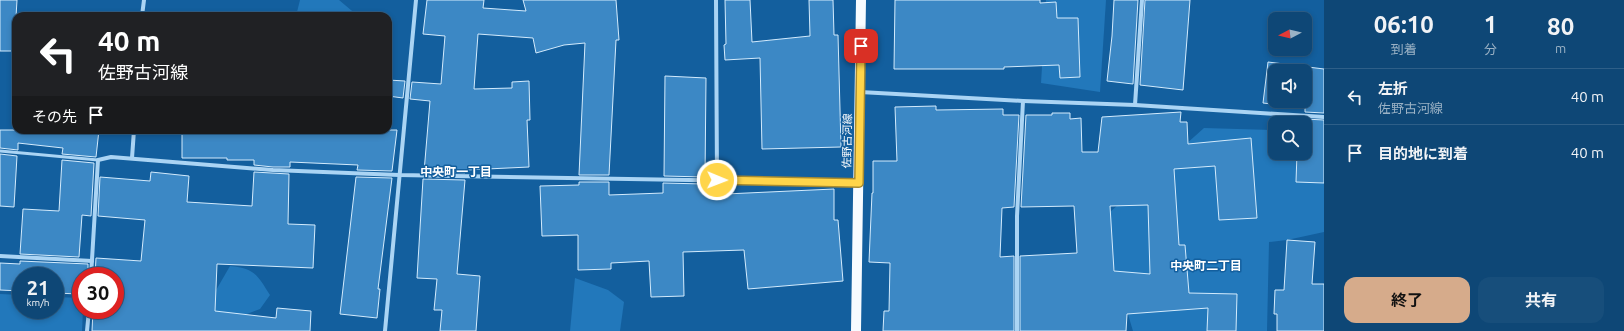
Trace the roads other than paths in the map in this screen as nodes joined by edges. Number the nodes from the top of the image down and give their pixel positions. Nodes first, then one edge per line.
1 (144, 0) edge
2 (416, 0) edge
3 (716, 0) edge
4 (861, 0) edge
5 (1142, 0) edge
6 (142, 12) edge
7 (860, 92) junction
8 (1023, 101) junction
9 (1135, 105) junction
10 (1324, 117) edge
11 (134, 134) edge
12 (0, 151) edge
13 (132, 158) junction
14 (98, 160) junction
15 (398, 175) junction
16 (717, 180) junction
17 (859, 183) junction
18 (0, 256) edge
19 (92, 261) junction
20 (92, 267) edge
21 (88, 319) edge
22 (87, 331) edge
23 (385, 331) edge
24 (856, 331) edge
25 (1017, 331) edge

1 - 6 street
2 - 15 street
3 - 16 street
4 - 7 main road, 佐野古河線
5 - 9 street
7 - 8 street
7 - 17 main road, 佐野古河線
8 - 9 street
8 - 25 street
9 - 10 street
11 - 13 street
12 - 14 lane
13 - 14 street
13 - 15 street
14 - 19 street
15 - 16 street
15 - 23 street
16 - 17 street
17 - 24 main road, 佐野古河線
18 - 19 street
19 - 20 street
21 - 22 street

